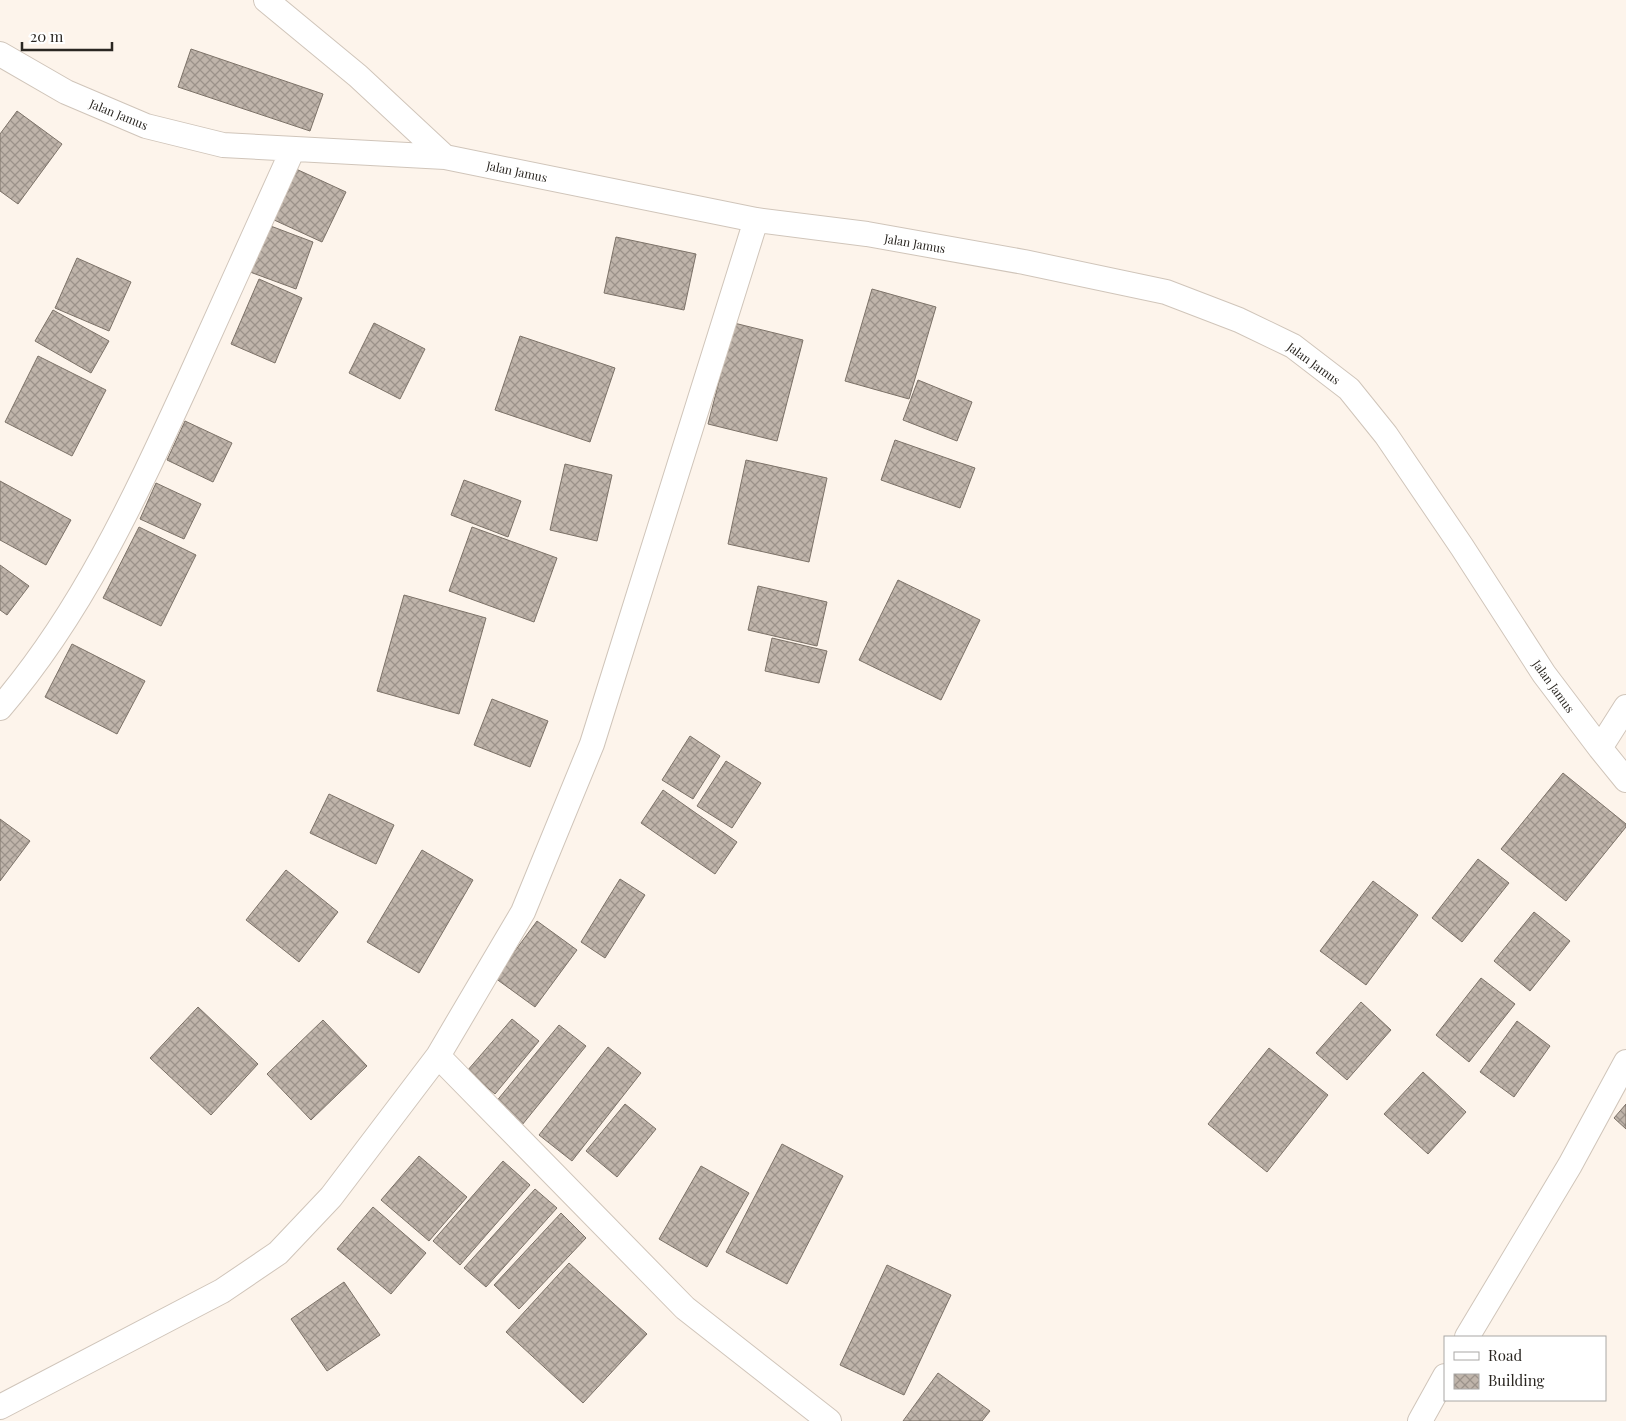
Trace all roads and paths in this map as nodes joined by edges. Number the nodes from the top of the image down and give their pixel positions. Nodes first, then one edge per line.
1 (266, 0) edge
2 (0, 54) edge
3 (293, 149) junction
4 (445, 157) junction
5 (756, 220) junction
6 (1626, 707) edge
7 (0, 708) edge
8 (1600, 748) junction
9 (1626, 780) edge
10 (438, 1056) junction
11 (1626, 1062) edge
12 (1468, 1336) edge
13 (1444, 1378) edge
14 (0, 1407) edge
15 (829, 1421) edge
16 (1420, 1421) edge

1 - 4 street
2 - 3 street, Jalan Jamus
3 - 4 street, Jalan Jamus
3 - 7 street
4 - 5 street, Jalan Jamus
5 - 8 street, Jalan Jamus
5 - 10 street
6 - 8 street
8 - 9 street, Jalan Jamus
10 - 14 street
10 - 15 street
11 - 12 street
13 - 16 street

